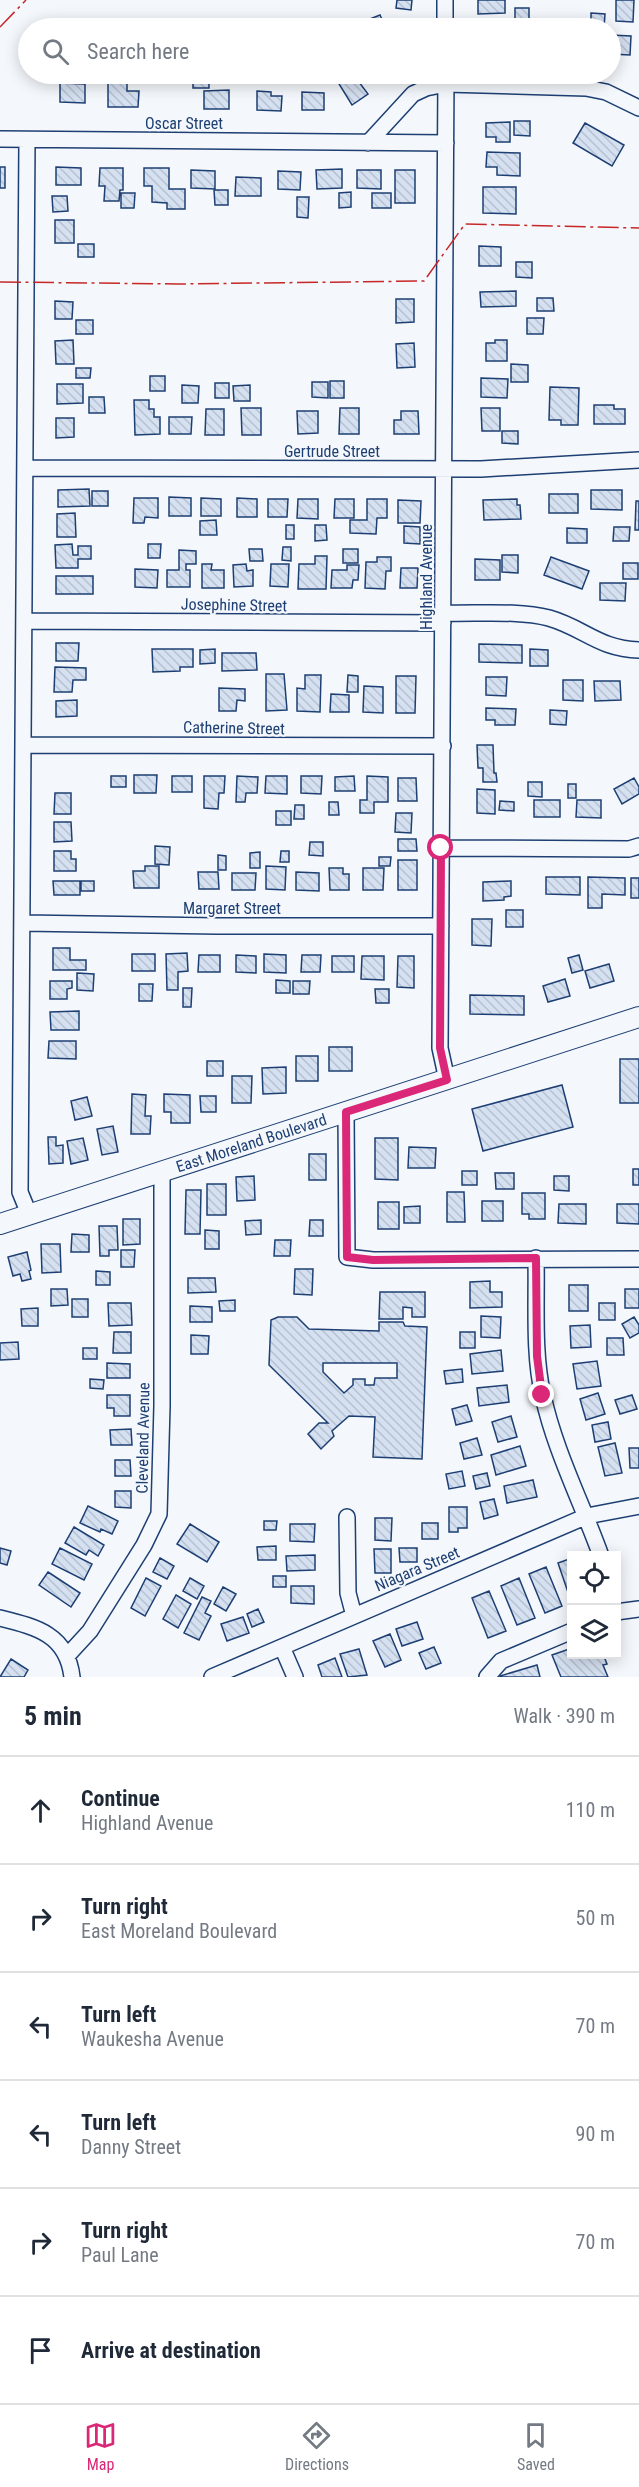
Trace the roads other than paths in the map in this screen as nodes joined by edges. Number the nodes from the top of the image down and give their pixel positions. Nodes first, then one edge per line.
1 (445, 0) edge
2 (445, 18) edge
3 (435, 84) edge
4 (446, 84) edge
5 (524, 84) edge
6 (639, 108) edge
7 (0, 139) edge
8 (27, 140) junction
9 (368, 143) junction
10 (446, 143) junction
11 (639, 460) edge
12 (25, 468) junction
13 (444, 469) junction
14 (443, 618) junction
15 (25, 621) junction
16 (639, 650) edge
17 (24, 745) junction
18 (443, 746) junction
19 (639, 846) edge
20 (441, 848) junction
21 (23, 923) junction
22 (441, 926) junction
23 (639, 1017) edge
24 (447, 1080) junction
25 (346, 1112) junction
26 (162, 1172) junction
27 (29, 1214) junction
28 (0, 1224) edge
29 (536, 1258) junction
30 (639, 1259) edge
31 (639, 1506) edge
32 (587, 1516) junction
33 (346, 1517) dead end
34 (599, 1551) edge
35 (621, 1607) edge
36 (639, 1609) edge
37 (354, 1616) junction
38 (0, 1618) edge
39 (567, 1633) edge
40 (282, 1647) junction
41 (67, 1656) junction
42 (72, 1677) edge
43 (213, 1677) edge
44 (295, 1677) edge
45 (487, 1677) edge

1 - 2 street
3 - 9 street
4 - 10 street, Highland Avenue
5 - 6 street
7 - 8 street, Oscar Street
8 - 9 street, Oscar Street
8 - 12 street
9 - 10 street, Oscar Street
10 - 13 street, Highland Avenue
11 - 13 street, Gertrude Street
12 - 13 street, Gertrude Street
12 - 15 street
13 - 14 street, Highland Avenue
14 - 15 street, Josephine Street
14 - 16 street, Josephine Street
14 - 18 street, Highland Avenue
15 - 17 street
17 - 18 street, Catherine Street
17 - 21 street
18 - 20 street, Highland Avenue
19 - 20 street
20 - 22 street, Highland Avenue
21 - 22 street, Margaret Street
21 - 27 street
22 - 24 street, Highland Avenue
23 - 24 main road, East Moreland Boulevard
24 - 25 main road, East Moreland Boulevard
25 - 26 main road, East Moreland Boulevard
25 - 29 street
26 - 27 main road, East Moreland Boulevard
26 - 41 street, Cleveland Avenue
27 - 28 main road, East Moreland Boulevard
29 - 30 street
29 - 32 street
31 - 32 street, Niagara Street
32 - 34 street
32 - 37 street, Niagara Street
33 - 37 street
35 - 36 street
37 - 40 street, Niagara Street
38 - 41 street
39 - 45 street
40 - 43 street, Niagara Street
40 - 44 street
41 - 42 street

